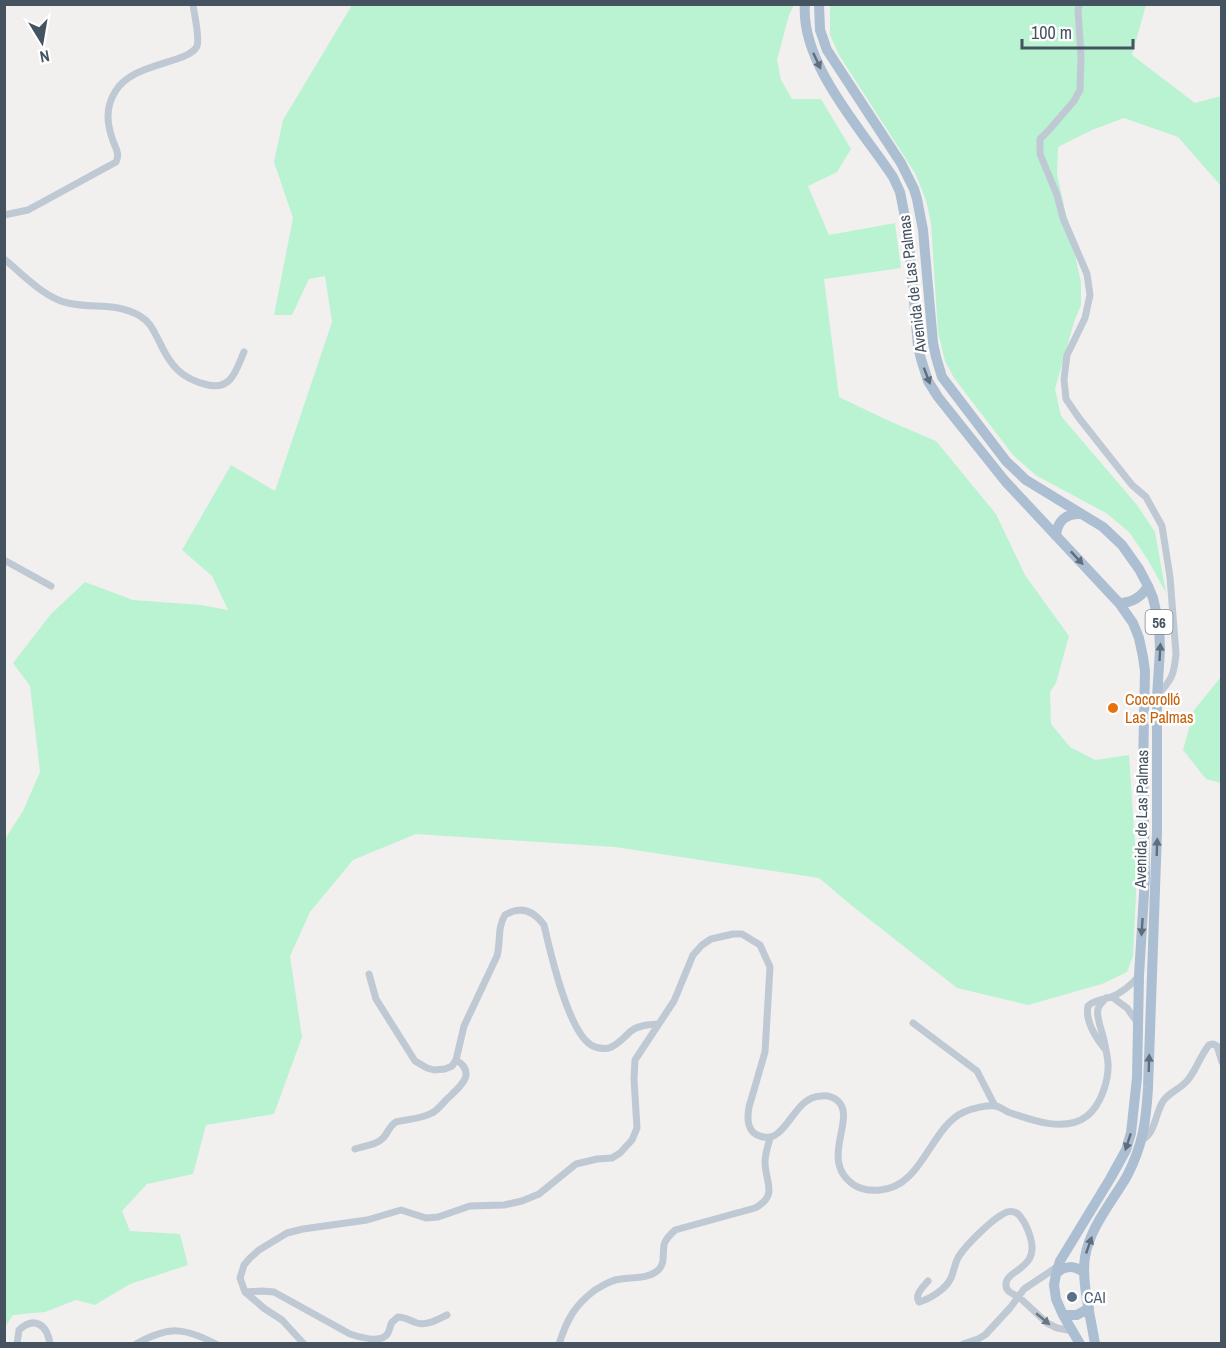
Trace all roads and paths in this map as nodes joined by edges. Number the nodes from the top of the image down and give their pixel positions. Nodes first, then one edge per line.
1 (193, 4) edge
2 (805, 4) edge
3 (819, 4) edge
4 (1080, 4) edge
5 (4, 215) edge
6 (4, 259) edge
7 (244, 352) dead end
8 (1081, 514) junction
9 (1056, 536) junction
10 (4, 560) edge
11 (51, 586) dead end
12 (1148, 586) junction
13 (1119, 603) junction
14 (1156, 697) junction
15 (369, 974) dead end
16 (1139, 976) junction
17 (1109, 998) junction
18 (1137, 1022) junction
19 (913, 1023) dead end
20 (658, 1024) junction
21 (456, 1060) junction
22 (1221, 1060) edge
23 (995, 1106) junction
24 (770, 1138) junction
25 (1142, 1140) junction
26 (355, 1149) dead end
27 (1056, 1270) junction
28 (1084, 1273) junction
29 (928, 1281) dead end
30 (245, 1292) junction
31 (1019, 1297) junction
32 (1089, 1308) junction
33 (447, 1315) dead end
34 (1063, 1315) junction
35 (1073, 1331) junction
36 (17, 1344) edge
37 (50, 1344) edge
38 (136, 1344) edge
39 (216, 1344) edge
40 (304, 1344) edge
41 (559, 1344) edge
42 (963, 1344) edge
43 (1080, 1344) edge
44 (1095, 1344) edge

1 - 5 street
2 -> 9 main road, Avenida de Las Palmas / 56
3 - 8 main road, Avenida de Las Palmas / 56
4 - 14 street
6 - 7 street
8 - 9 main road
8 - 12 main road, Avenida de Las Palmas / 56
9 -> 13 main road, Avenida de Las Palmas / 56
10 - 11 street
12 - 13 main road
14 -> 12 main road, Avenida de Las Palmas / 56
13 -> 16 main road, Avenida de Las Palmas / 56
25 -> 14 main road, Avenida de Las Palmas / 56
15 - 21 street
16 - 17 street
16 - 18 main road, Avenida de Las Palmas / 56
17 - 18 street
17 - 23 street
18 -> 27 main road, Avenida de Las Palmas / 56
19 - 23 street
20 - 21 street
20 - 24 street
20 - 30 street
21 - 26 street
22 - 25 street
23 - 24 street
24 - 41 street
28 -> 25 main road, Avenida de Las Palmas / 56
27 - 28 main road
27 - 31 street
27 - 34 main road
28 - 32 main road, Avenida de Las Palmas / 56
29 - 31 street
30 - 33 street
30 - 40 street
31 -> 35 street
31 - 42 street
32 - 34 main road
32 - 44 main road, Avenida de Las Palmas / 56
34 - 35 main road
35 - 43 main road
36 - 37 street
38 - 39 street

